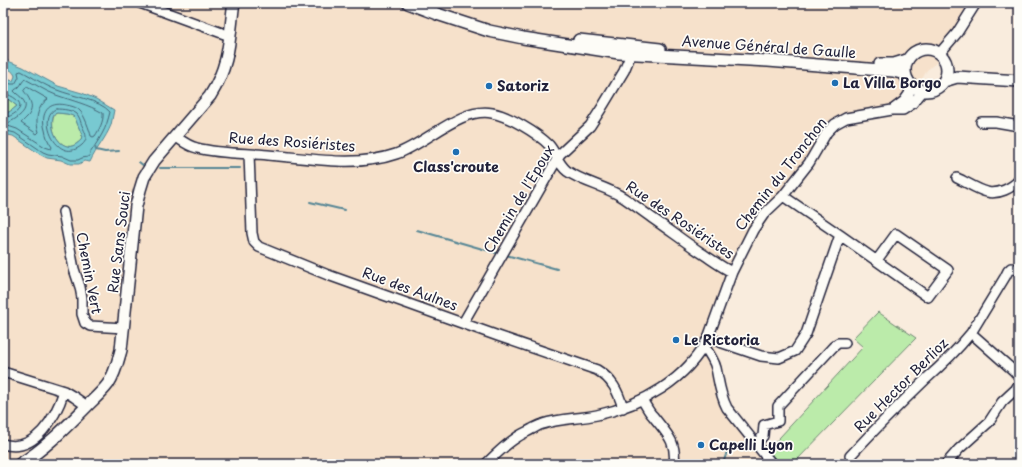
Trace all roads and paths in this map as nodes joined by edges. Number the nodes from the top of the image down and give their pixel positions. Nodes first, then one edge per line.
1 (140, 3) edge
2 (408, 3) edge
3 (427, 3) edge
4 (976, 3) edge
5 (233, 5) edge
6 (230, 36) junction
7 (631, 54) junction
8 (939, 54) junction
9 (907, 60) junction
10 (946, 66) junction
11 (905, 74) junction
12 (1019, 75) edge
13 (944, 81) junction
14 (1019, 81) edge
15 (911, 85) junction
16 (923, 91) junction
17 (892, 110) junction
18 (981, 122) dead end
19 (1019, 126) edge
20 (175, 136) junction
21 (248, 154) junction
22 (558, 159) junction
23 (958, 178) dead end
24 (1019, 180) edge
25 (783, 196) junction
26 (63, 212) dead end
27 (840, 235) junction
28 (877, 260) junction
29 (1019, 271) edge
30 (732, 272) junction
31 (463, 323) junction
32 (124, 328) junction
33 (971, 333) junction
34 (706, 342) junction
35 (845, 342) dead end
36 (3, 372) edge
37 (64, 391) junction
38 (642, 400) junction
39 (87, 406) junction
40 (623, 408) junction
41 (3, 444) edge
42 (756, 444) junction
43 (850, 456) dead end
44 (20, 464) edge
45 (486, 464) edge
46 (674, 464) edge
47 (772, 464) edge
48 (946, 464) edge

1 - 6 street
2 - 7 main road, Avenue Général de Gaulle
3 - 7 main road, Avenue Général de Gaulle
4 - 8 street
5 - 6 main road, Rue Sans Souci
6 - 20 main road, Rue Sans Souci
7 - 9 main road, Avenue Général de Gaulle
7 - 11 main road, Avenue Général de Gaulle
7 - 22 street, Chemin de l'Epoux
8 - 9 main road
8 - 10 main road
9 - 11 main road
10 - 12 main road
10 - 13 main road
11 - 15 main road
13 - 14 main road
13 - 16 main road
15 - 16 main road
15 - 17 street
16 - 17 street, Chemin du Tronchon
17 - 25 street, Chemin du Tronchon
18 - 19 street
20 - 21 street, Rue des Rosiéristes
20 - 32 main road, Rue Sans Souci
21 - 22 street, Rue des Rosiéristes
21 - 31 street, Rue des Aulnes
22 - 30 street, Rue des Rosiéristes
22 - 31 street, Chemin de l'Epoux
23 - 24 street
25 - 27 street
25 - 30 street, Chemin du Tronchon
26 - 32 street, Chemin Vert
27 - 28 street
27 - 34 street
28 - 28 street
29 - 33 street, Rue Hector Berlioz
30 - 34 street, Chemin du Tronchon
31 - 40 street, Rue des Aulnes
32 - 39 main road, Rue Sans Souci
33 - 43 street, Rue Hector Berlioz
33 - 48 street
34 - 38 street, Chemin du Tronchon
34 - 42 street
35 - 42 street
36 - 37 street
37 - 39 street
37 - 41 street
38 - 40 street, Chemin du Tronchon
38 - 46 street
39 - 44 main road, Rue Sans Souci
40 - 45 street, Chemin du Tronchon
42 - 47 street

